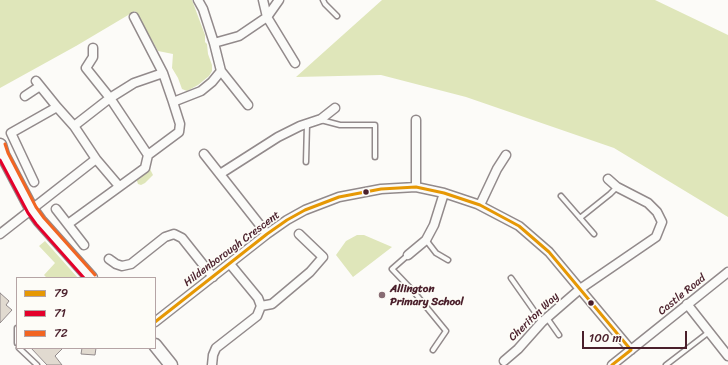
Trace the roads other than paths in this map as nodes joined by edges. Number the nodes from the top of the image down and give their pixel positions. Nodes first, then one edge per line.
1 (198, 0) edge
2 (263, 0) edge
3 (279, 0) edge
4 (323, 0) edge
5 (337, 16) dead end
6 (134, 17) dead end
7 (267, 18) junction
8 (214, 43) junction
9 (93, 48) dead end
10 (295, 63) dead end
11 (220, 71) junction
12 (163, 73) junction
13 (25, 96) dead end
14 (110, 98) junction
15 (173, 102) junction
16 (248, 105) dead end
17 (57, 107) junction
18 (335, 108) dead end
19 (320, 120) junction
20 (416, 120) dead end
21 (307, 124) junction
22 (74, 126) junction
23 (0, 145) edge
24 (204, 154) dead end
25 (148, 155) junction
26 (506, 155) dead end
27 (376, 157) dead end
28 (96, 159) junction
29 (306, 162) dead end
30 (220, 174) junction
31 (608, 179) dead end
32 (34, 182) dead end
33 (119, 186) junction
34 (617, 186) junction
35 (416, 187) junction
36 (444, 193) junction
37 (561, 196) dead end
38 (480, 205) junction
39 (56, 209) dead end
40 (32, 210) junction
41 (580, 218) junction
42 (68, 224) junction
43 (0, 234) edge
44 (267, 234) junction
45 (299, 234) dead end
46 (594, 234) dead end
47 (426, 240) junction
48 (84, 245) dead end
49 (408, 255) joint
50 (109, 259) dead end
51 (448, 260) dead end
52 (230, 264) junction
53 (728, 272) edge
54 (88, 277) edge
55 (213, 277) junction
56 (511, 278) dead end
57 (580, 289) junction
58 (687, 304) junction
59 (261, 306) junction
60 (544, 320) junction
61 (156, 321) edge
62 (710, 332) junction
63 (559, 335) dead end
64 (156, 346) edge
65 (20, 349) edge
66 (433, 350) dead end
67 (631, 350) junction
68 (728, 356) edge
69 (504, 361) dead end
70 (37, 365) edge
71 (171, 365) edge
72 (212, 365) edge
73 (612, 365) edge
74 (666, 365) edge

1 - 8 street
2 - 7 street
3 - 7 street
4 - 5 lane
6 - 12 street
7 - 8 street
7 - 10 street
8 - 11 street
9 - 14 street
11 - 15 street
11 - 16 street
12 - 14 street
12 - 15 street
13 - 17 street
14 - 22 street
14 - 25 street
15 - 25 street
17 - 22 street
17 - 32 street
18 - 19 street
19 - 21 street
19 - 27 lane
20 - 35 street
21 - 29 lane
21 - 30 street
22 - 28 street
23 - 40 main road
24 - 30 street
25 - 33 street
26 - 38 street
28 - 33 street
28 - 40 street
30 - 44 street
31 - 34 street
33 - 42 street
34 - 41 lane
34 - 57 street, Cheriton Way
35 - 36 street, Hildenborough Crescent
35 - 44 street, Hildenborough Crescent
36 - 38 street, Hildenborough Crescent
36 - 47 street
37 - 41 lane
38 - 57 street, Hildenborough Crescent
39 - 42 street
40 - 43 street
40 - 54 main road
41 - 46 lane
42 - 48 street
44 - 52 street, Hildenborough Crescent
45 - 59 street
47 - 49 street
47 - 51 lane
49 - 66 lane
50 - 55 street
52 - 55 street, Hildenborough Crescent
52 - 59 street
53 - 58 street, Castle Road
55 - 61 street, Hildenborough Crescent
56 - 60 lane
57 - 60 street, Cheriton Way
57 - 67 street, Hildenborough Crescent
58 - 62 street
58 - 67 street, Castle Road
59 - 72 street
60 - 63 lane
60 - 69 street, Cheriton Way
62 - 68 street
62 - 74 lane
64 - 71 main road
65 - 70 lane
67 - 73 street, Castle Road

